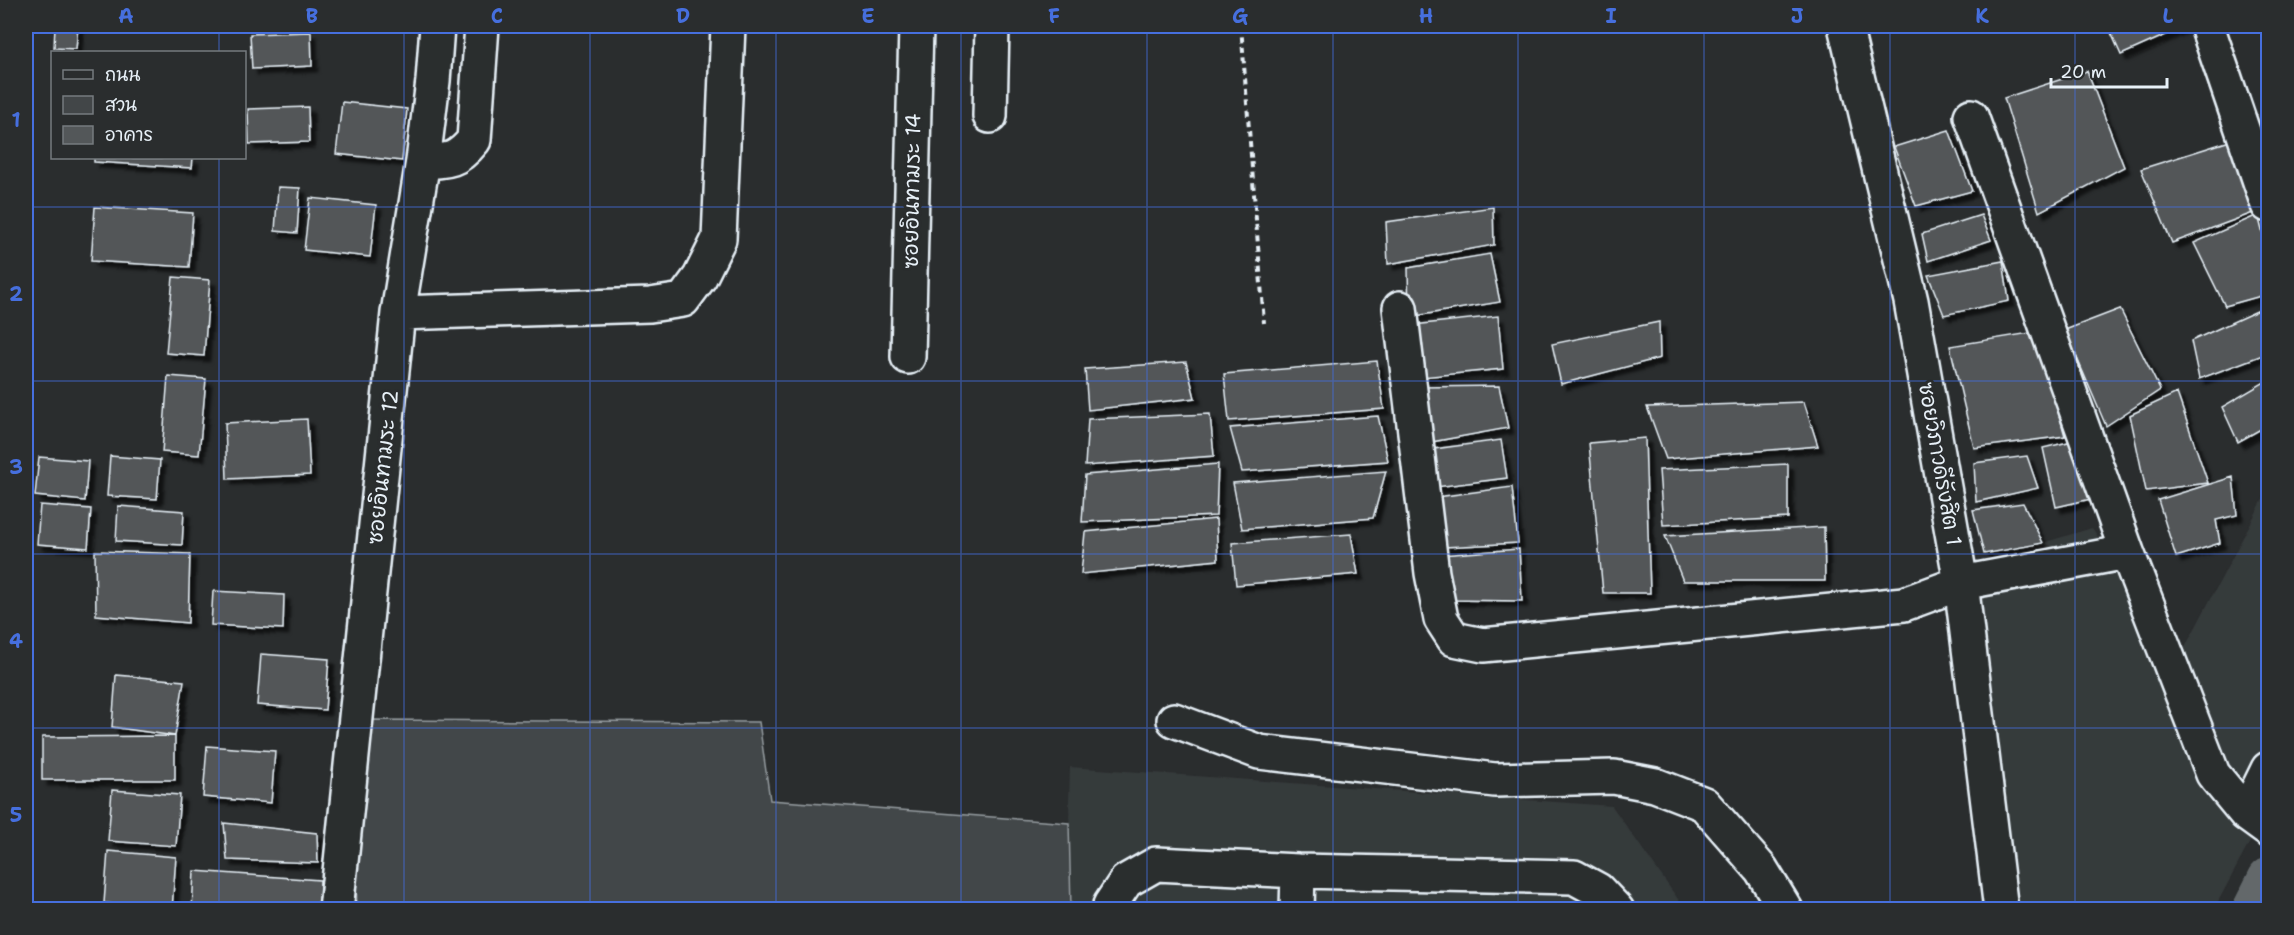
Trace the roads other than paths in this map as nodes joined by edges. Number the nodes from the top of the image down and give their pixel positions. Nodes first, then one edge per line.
1 (437, 26) edge
2 (482, 26) edge
3 (728, 26) edge
4 (916, 26) edge
5 (992, 26) edge
6 (1845, 26) edge
7 (2207, 26) edge
8 (990, 116) dead end
9 (1971, 116) dead end
10 (423, 161) junction
11 (2268, 206) edge
12 (1400, 308) dead end
13 (398, 313) junction
14 (908, 357) dead end
15 (2127, 552) junction
16 (1961, 583) junction
17 (1174, 720) dead end
18 (2268, 769) edge
19 (2257, 822) edge
20 (1298, 871) junction
21 (336, 909) edge
22 (1110, 909) edge
23 (1297, 909) edge
24 (1617, 909) edge
25 (1786, 909) edge
26 (2001, 909) edge

1 - 10 street, ซอยอินทามระ 12
2 - 10 street
3 - 13 street
4 - 14 street, ซอยอินทามระ 14
5 - 8 street
6 - 16 street, ซอยวิภาวดีรังสิต 1
7 - 11 street
9 - 15 street
10 - 13 street, ซอยอินทามระ 12
12 - 16 street
13 - 21 street, ซอยอินทามระ 12
15 - 16 street
15 - 19 street
16 - 26 street, ซอยวิภาวดีรังสิต 1
17 - 25 street
18 - 19 street
20 - 22 street
20 - 23 street
20 - 24 street

